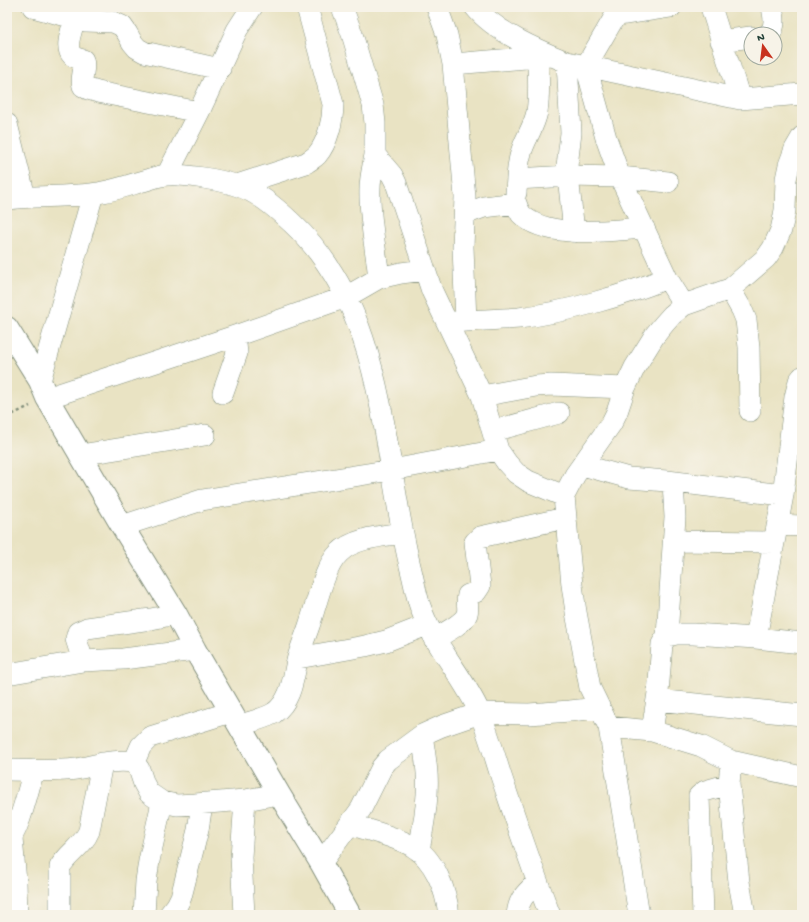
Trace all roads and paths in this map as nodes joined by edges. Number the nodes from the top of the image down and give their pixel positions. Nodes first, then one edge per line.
1 (33, 7) edge
2 (252, 7) edge
3 (306, 7) edge
4 (342, 7) edge
5 (437, 7) edge
6 (475, 7) edge
7 (671, 7) edge
8 (711, 7) edge
9 (772, 7) edge
10 (83, 15) edge
11 (774, 26) edge
12 (743, 38) edge
13 (721, 41) junction
14 (560, 60) junction
15 (453, 64) junction
16 (220, 69) junction
17 (802, 94) edge
18 (740, 100) junction
19 (199, 112) junction
20 (7, 124) edge
21 (802, 137) edge
22 (375, 155) junction
23 (167, 175) junction
24 (568, 176) junction
25 (620, 177) junction
26 (517, 179) junction
27 (668, 182) dead end
28 (237, 185) junction
29 (93, 194) junction
30 (16, 198) edge
31 (516, 203) junction
32 (465, 214) junction
33 (644, 228) junction
34 (574, 232) junction
35 (424, 270) junction
36 (378, 278) junction
37 (668, 278) junction
38 (730, 289) junction
39 (346, 297) junction
40 (684, 306) junction
41 (457, 322) junction
42 (7, 328) edge
43 (235, 336) junction
44 (802, 377) edge
45 (625, 388) junction
46 (43, 389) junction
47 (223, 393) dead end
48 (482, 396) junction
49 (750, 412) dead end
50 (559, 413) dead end
51 (7, 417) edge
52 (204, 435) dead end
53 (496, 441) junction
54 (80, 455) junction
55 (582, 465) junction
56 (392, 470) junction
57 (673, 482) junction
58 (783, 495) junction
59 (564, 496) junction
60 (565, 518) junction
61 (122, 526) junction
62 (802, 526) edge
63 (402, 533) junction
64 (776, 534) junction
65 (674, 541) junction
66 (176, 614) junction
67 (431, 632) junction
68 (667, 636) junction
69 (756, 638) junction
70 (802, 643) edge
71 (195, 650) junction
72 (298, 658) junction
73 (83, 661) junction
74 (7, 674) edge
75 (657, 700) junction
76 (598, 708) junction
77 (480, 713) junction
78 (802, 715) edge
79 (236, 719) junction
80 (609, 727) junction
81 (652, 731) junction
82 (422, 735) junction
83 (731, 761) junction
84 (134, 762) junction
85 (102, 763) junction
86 (7, 770) edge
87 (34, 770) junction
88 (802, 777) edge
89 (729, 784) junction
90 (279, 794) junction
91 (245, 800) junction
92 (162, 802) junction
93 (202, 804) junction
94 (350, 824) junction
95 (10, 840) edge
96 (419, 851) junction
97 (321, 862) junction
98 (537, 882) junction
99 (17, 915) edge
100 (60, 915) edge
101 (144, 915) edge
102 (169, 915) edge
103 (244, 915) edge
104 (350, 915) edge
105 (449, 915) edge
106 (517, 915) edge
107 (550, 915) edge
108 (639, 915) edge
109 (703, 915) edge
110 (745, 915) edge

1 - 10 street
2 - 16 street
3 - 28 street
4 - 22 street
5 - 15 street
6 - 14 street
7 - 14 street
8 - 13 street
9 - 11 street
10 - 16 street
10 - 19 street
12 - 13 street
13 - 18 street
14 - 15 street
14 - 18 street
14 - 24 street
14 - 25 street
14 - 26 street
15 - 32 street
16 - 19 street
17 - 18 street
19 - 23 street
20 - 30 street
21 - 38 street
22 - 35 street
22 - 36 street
23 - 28 street
23 - 29 street
24 - 25 street
24 - 26 street
24 - 34 street
25 - 27 street
25 - 33 street
26 - 31 street
28 - 39 street
29 - 30 street
29 - 46 street
31 - 32 street
31 - 34 street
32 - 41 street
33 - 34 street
33 - 37 street
35 - 36 street
35 - 41 street
36 - 39 street
37 - 40 street
37 - 41 street
38 - 40 street
38 - 49 street
39 - 43 street
39 - 56 street
40 - 45 street
41 - 48 street
42 - 46 street
43 - 46 street
43 - 47 street
44 - 58 street
45 - 48 street
45 - 55 street
46 - 51 path
46 - 54 street
48 - 53 street
50 - 53 street
52 - 54 street
53 - 56 street
53 - 59 street
54 - 61 street
55 - 57 street
55 - 59 street
56 - 61 street
56 - 63 street
57 - 58 street
57 - 65 street
58 - 64 street
59 - 60 street
60 - 67 street
60 - 76 street
61 - 66 street
62 - 64 street
63 - 67 street
63 - 72 street
64 - 65 street
64 - 69 street
65 - 68 street
66 - 71 street
66 - 73 street
67 - 72 street
67 - 77 street
68 - 69 street
68 - 75 street
69 - 70 street
71 - 73 street
71 - 79 street
72 - 79 street
73 - 74 street
75 - 78 street
75 - 81 street
76 - 77 street
76 - 80 street
77 - 82 street
77 - 98 street
79 - 84 street
79 - 90 street
80 - 81 street
80 - 108 street
81 - 83 street
82 - 94 street
82 - 96 street
83 - 88 street
83 - 89 street
84 - 85 street
84 - 92 street
85 - 87 street
85 - 100 street
86 - 87 street
87 - 95 street
89 - 109 street
89 - 110 street
90 - 91 street
90 - 97 street
91 - 93 street
91 - 103 street
92 - 93 street
92 - 101 street
93 - 102 street
94 - 96 street
94 - 97 street
95 - 99 street
96 - 105 street
97 - 104 street
98 - 106 street
98 - 107 street

